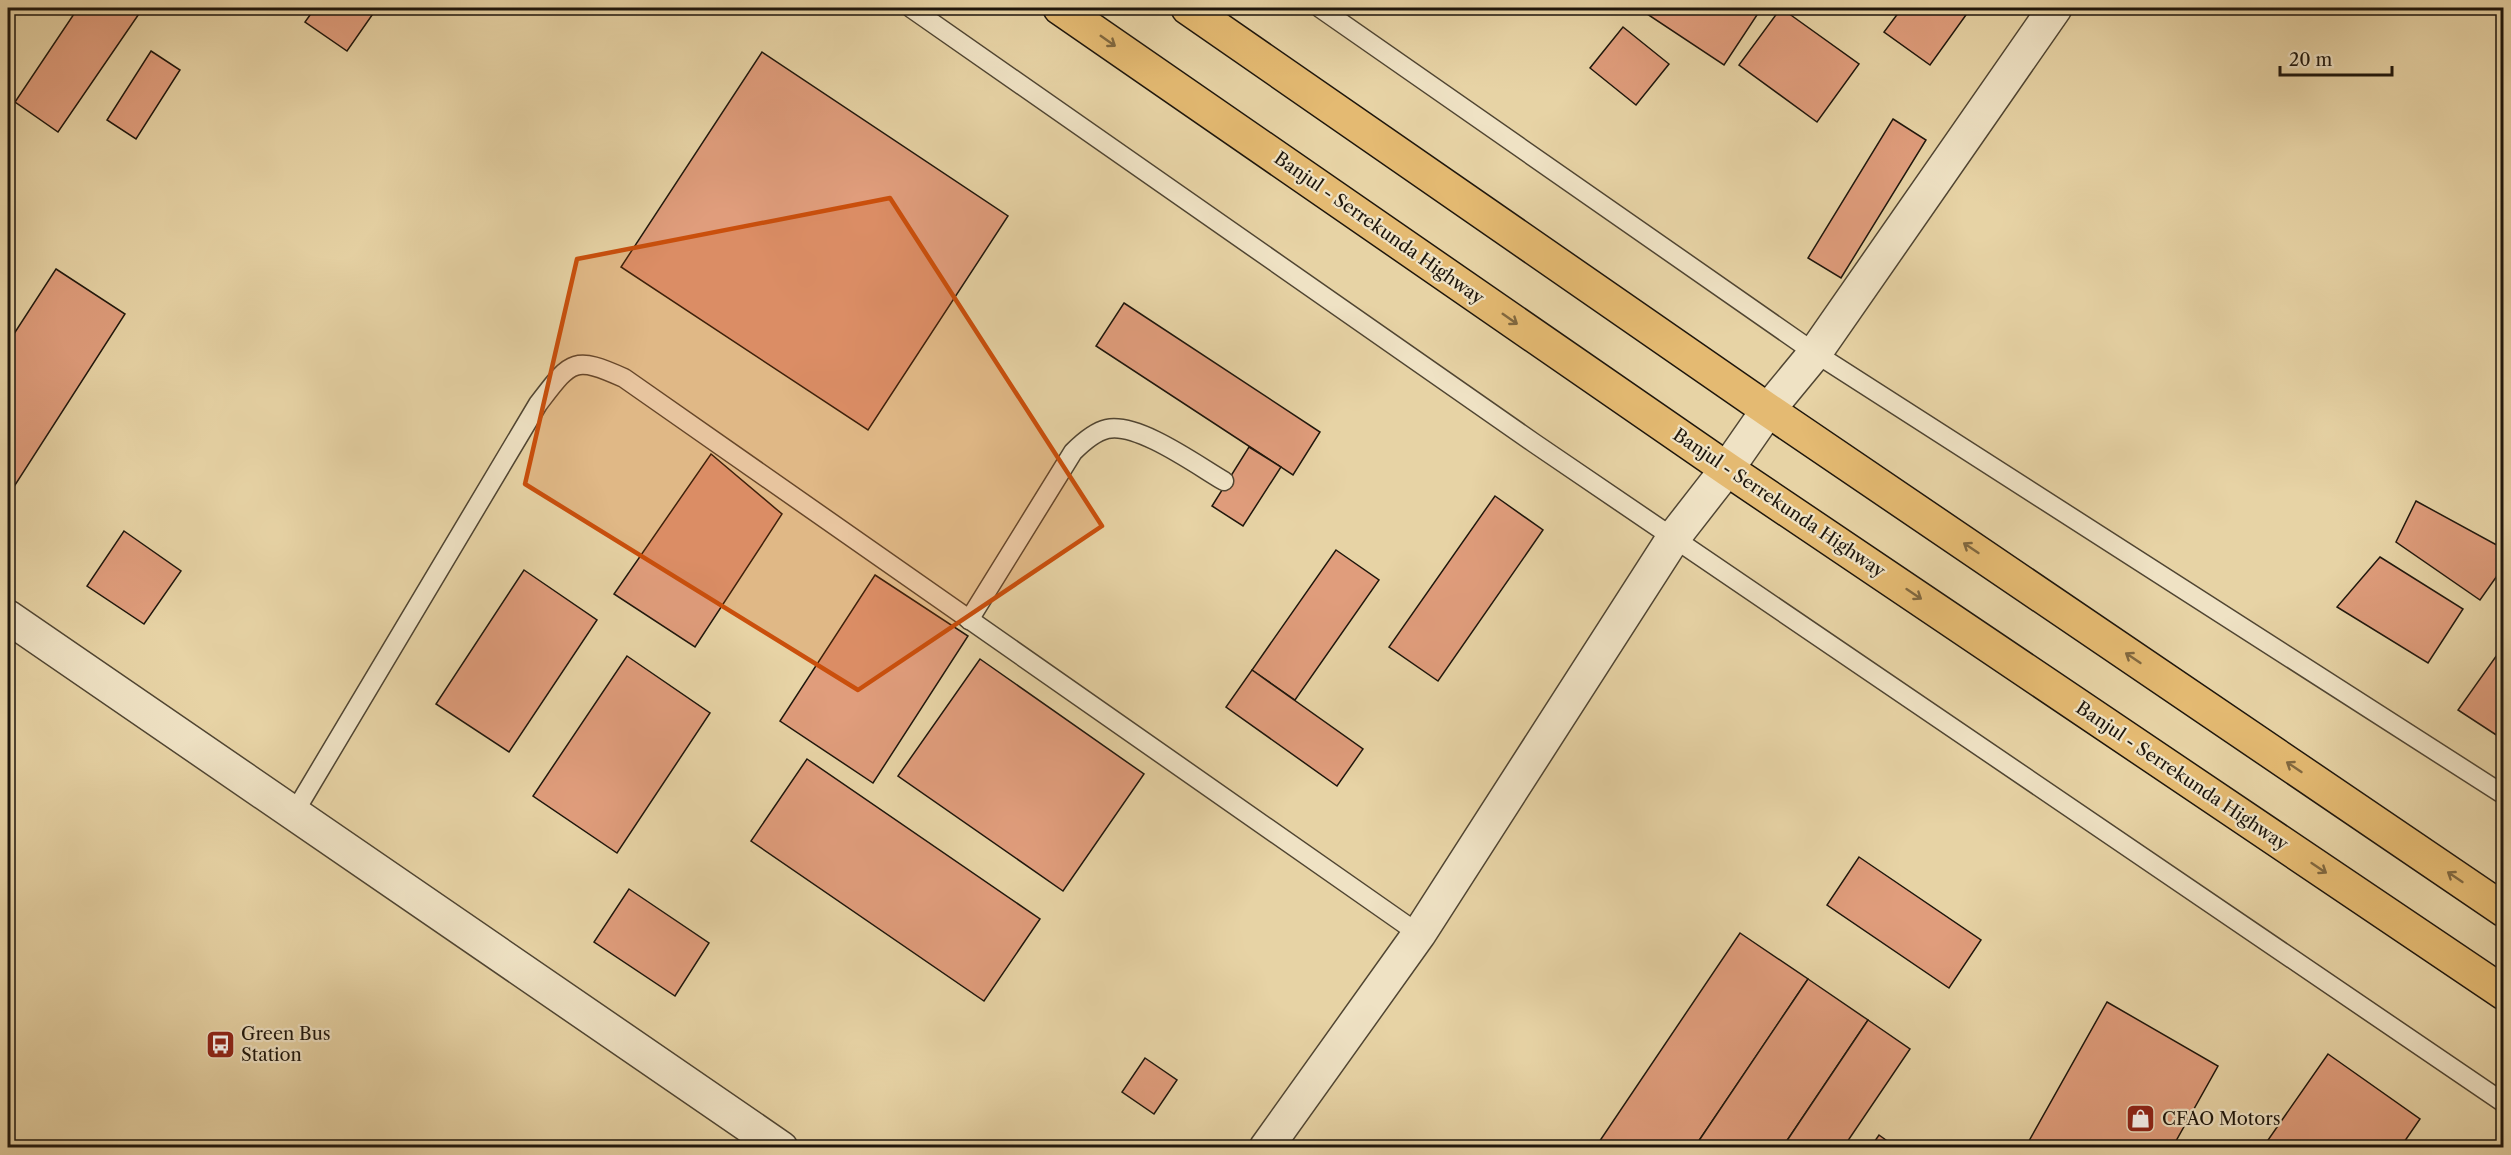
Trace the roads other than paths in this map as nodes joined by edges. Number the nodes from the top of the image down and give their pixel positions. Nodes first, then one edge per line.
1 (911, 8) edge
2 (1060, 8) edge
3 (1188, 8) edge
4 (1320, 8) edge
5 (2055, 8) edge
6 (1815, 353) junction
7 (1768, 410) junction
8 (1727, 469) junction
9 (1224, 481) dead end
10 (1674, 537) junction
11 (8, 617) edge
12 (969, 620) junction
13 (2504, 795) edge
14 (294, 813) junction
15 (2504, 910) edge
16 (1419, 934) junction
17 (2504, 993) edge
18 (2504, 1103) edge
19 (781, 1148) edge
20 (1266, 1148) edge

1 - 10 lane
2 -> 8 highway, Banjul - Serrekunda Highway
3 - 7 highway
4 - 6 lane
5 - 6 street
6 - 7 street
6 - 13 lane
7 - 8 street
15 -> 7 highway
8 - 10 street
8 -> 17 highway, Banjul - Serrekunda Highway
9 - 12 lane
10 - 16 street
10 - 18 lane
11 - 14 street
12 - 14 lane
12 - 16 lane
14 - 19 street
16 - 20 street

